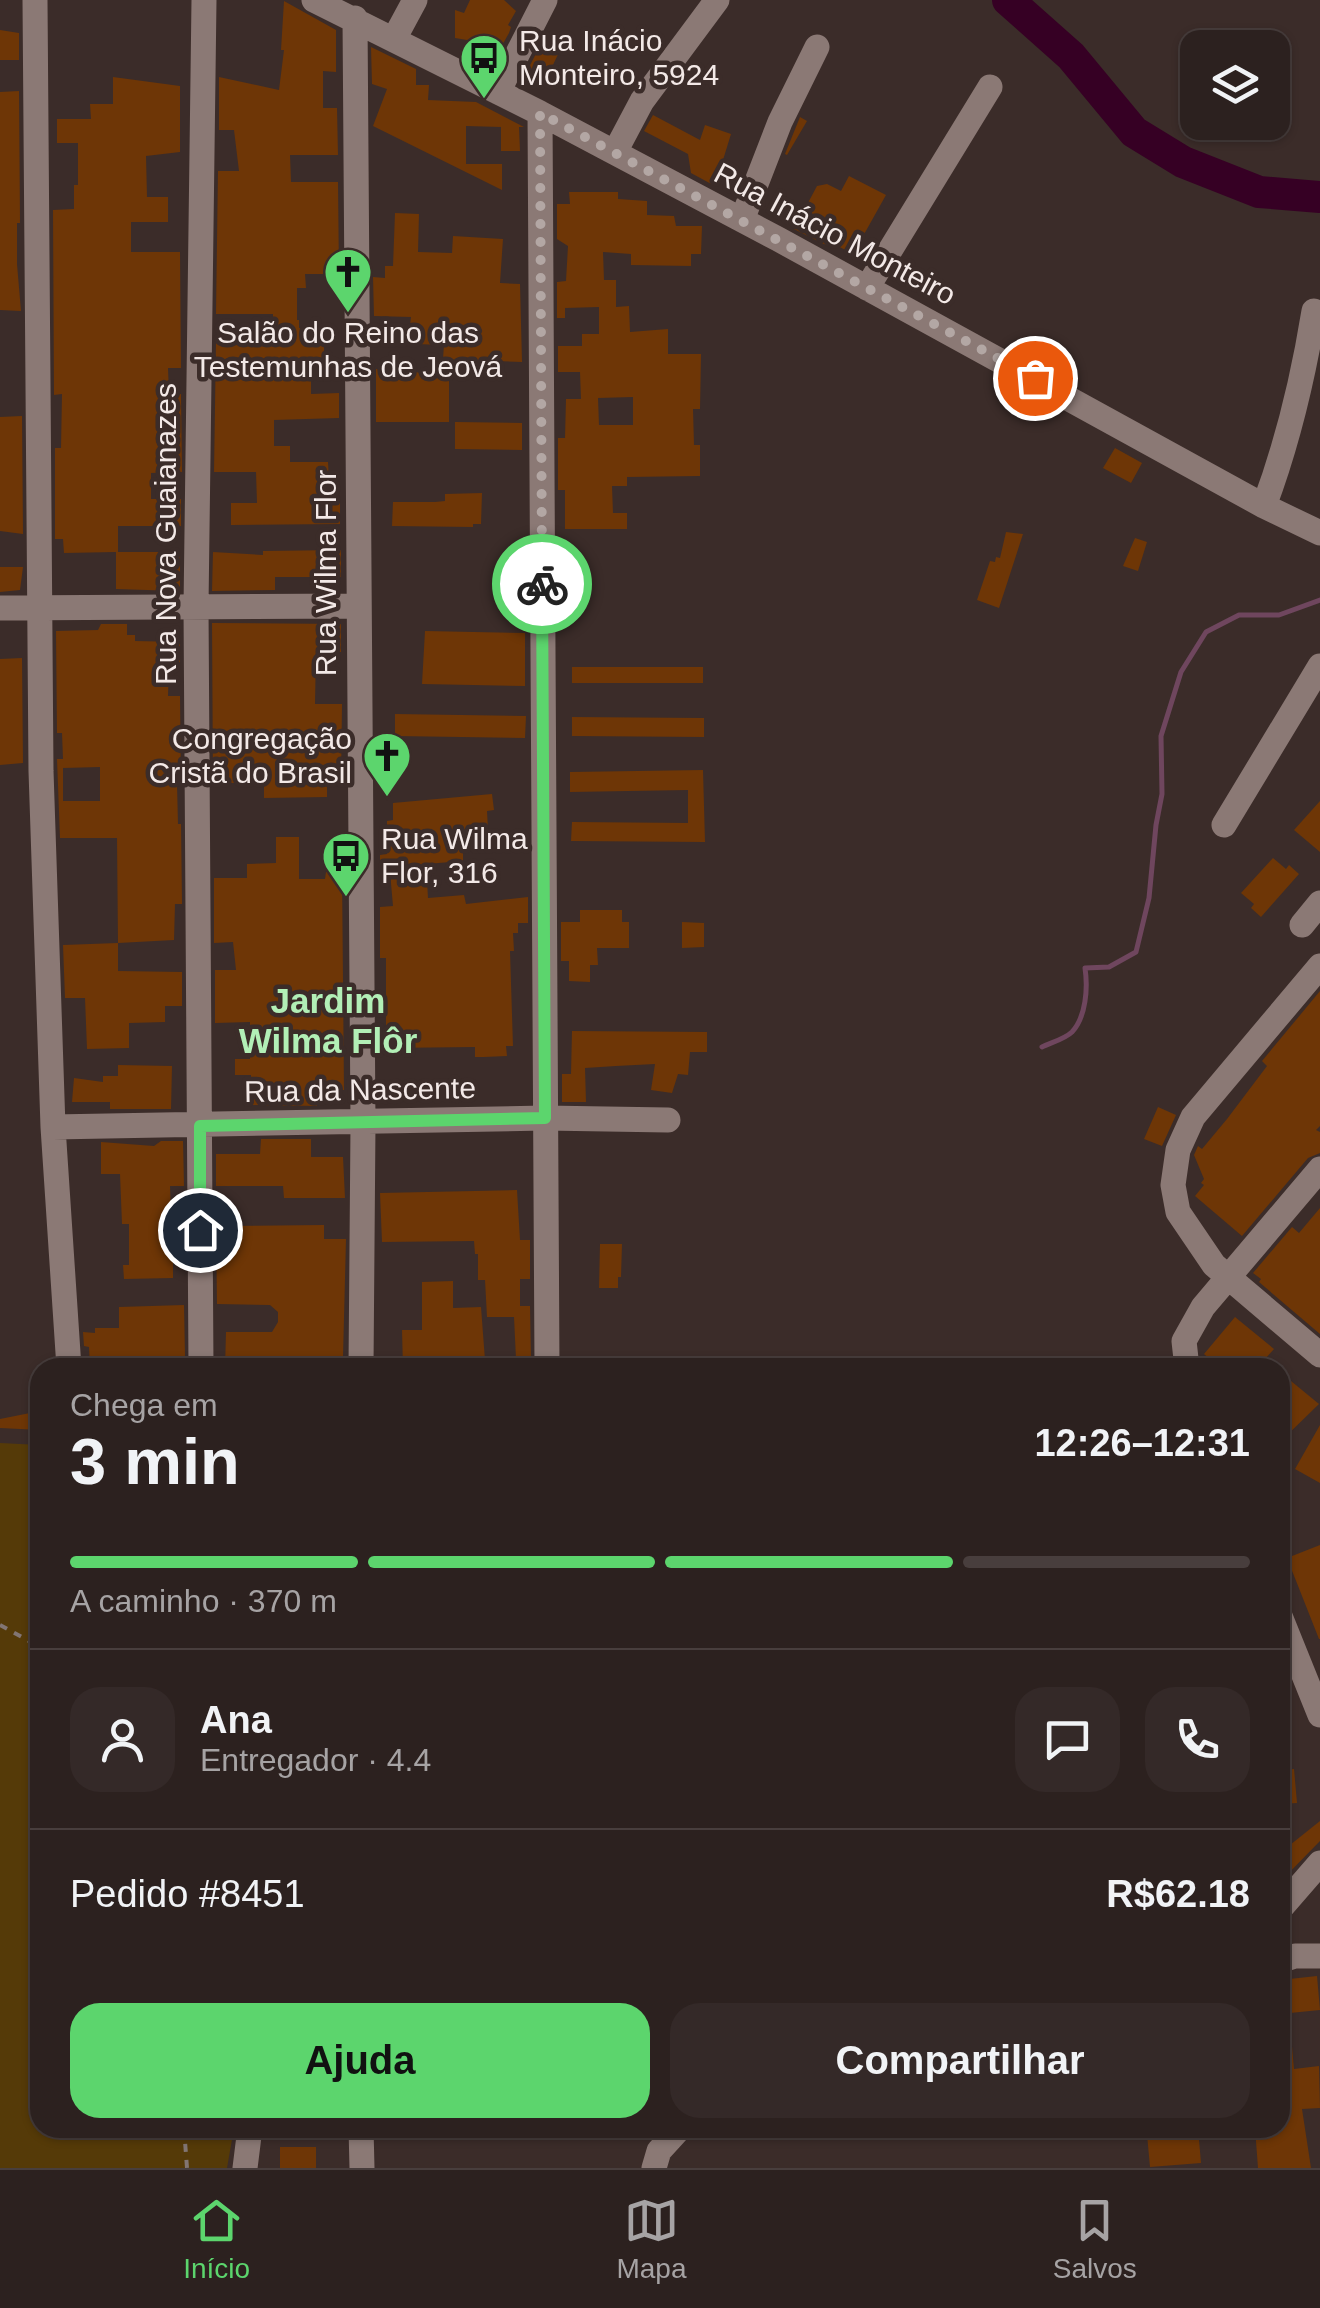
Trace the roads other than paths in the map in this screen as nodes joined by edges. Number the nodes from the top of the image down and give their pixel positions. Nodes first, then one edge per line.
1 (36, 0) edge
2 (204, 0) edge
3 (415, 0) edge
4 (545, 0) edge
5 (717, 0) edge
6 (322, 2) edge
7 (355, 18) junction
8 (394, 38) junction
9 (818, 47) dead end
10 (990, 87) dead end
11 (498, 92) junction
12 (540, 113) junction
13 (614, 152) junction
14 (742, 220) junction
15 (868, 288) junction
16 (1314, 312) dead end
17 (1264, 506) junction
18 (1320, 533) edge
19 (359, 606) junction
20 (196, 607) junction
21 (0, 608) edge
22 (39, 609) junction
23 (1320, 666) edge
24 (1224, 826) dead end
25 (1320, 903) edge
26 (1302, 924) dead end
27 (1320, 966) edge
28 (545, 1118) junction
29 (668, 1120) dead end
30 (362, 1124) junction
31 (200, 1126) junction
32 (54, 1127) junction
33 (1320, 1169) edge
34 (1226, 1278) junction
35 (1320, 1355) edge
36 (68, 1358) edge
37 (201, 1358) edge
38 (361, 1358) edge
39 (547, 1358) edge
40 (1186, 1358) edge
41 (1290, 1637) edge
42 (1314, 1687) edge
43 (1320, 1715) edge
44 (1320, 1864) edge
45 (1290, 1898) edge
46 (1320, 1956) edge
47 (1290, 1958) edge
48 (249, 2138) edge
49 (362, 2138) edge
50 (671, 2138) edge
51 (245, 2168) edge
52 (362, 2168) edge
53 (654, 2168) edge

1 - 22 street
2 - 20 street, Rua Nova Guaianazes
3 - 8 street
4 - 11 street
5 - 13 street
6 - 7 street, Rua Inácio Monteiro
7 - 8 street, Rua Inácio Monteiro
7 - 19 street, Rua Wilma Flor
8 - 11 street, Rua Inácio Monteiro
9 - 14 street
10 - 15 street
11 - 12 street, Rua Inácio Monteiro
12 - 13 street, Rua Inácio Monteiro
12 - 28 street
13 - 14 street, Rua Inácio Monteiro
14 - 15 street, Rua Inácio Monteiro
15 - 17 street, Rua Inácio Monteiro
16 - 17 street
17 - 18 street, Rua Inácio Monteiro
19 - 20 street
19 - 30 street, Rua Wilma Flor
20 - 22 street
20 - 31 street, Rua Nova Guaianazes
21 - 22 street
22 - 32 street
23 - 24 street
25 - 26 street
27 - 34 street
28 - 29 street, Rua da Nascente
28 - 30 street, Rua da Nascente
28 - 39 street
30 - 31 street, Rua da Nascente
30 - 38 street, Rua Wilma Flor
31 - 32 street, Rua da Nascente
31 - 37 street, Rua Nova Guaianazes
32 - 36 street
33 - 34 street
34 - 35 street
34 - 40 street
41 - 42 street
42 - 43 street
44 - 45 street
46 - 47 street
48 - 51 street
49 - 52 street
50 - 53 street

